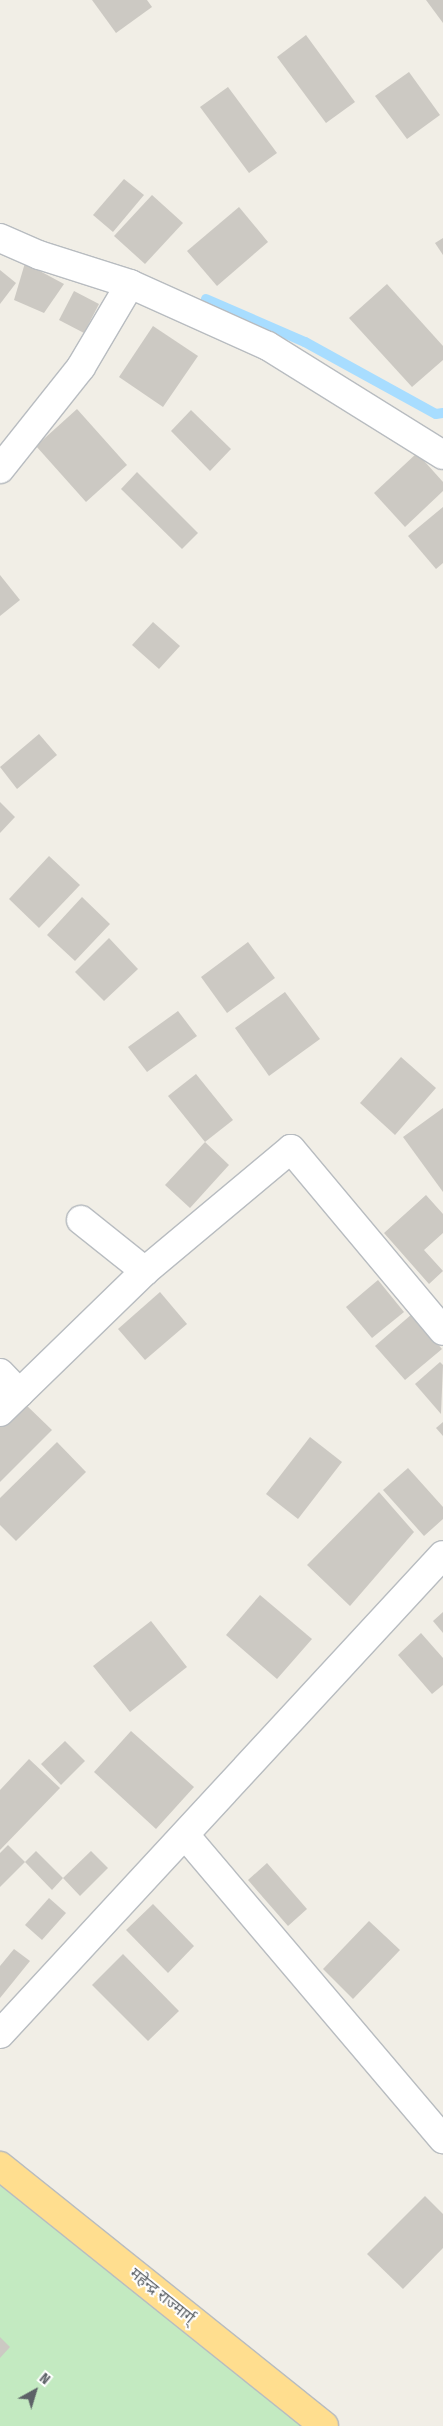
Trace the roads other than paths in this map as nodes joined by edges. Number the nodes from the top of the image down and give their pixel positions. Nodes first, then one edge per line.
1 (0, 238) edge
2 (130, 284) junction
3 (443, 454) edge
4 (0, 469) edge
5 (81, 1220) dead end
6 (145, 1271) junction
7 (443, 1331) edge
8 (0, 1373) edge
9 (10, 1402) edge
10 (442, 1558) edge
11 (185, 1835) junction
12 (0, 2034) edge
13 (443, 2139) edge
14 (0, 2166) edge
15 (324, 2426) edge

1 - 2 street
2 - 3 street
2 - 4 street
5 - 6 street
6 - 7 street
6 - 9 street
8 - 9 street
10 - 11 street
11 - 12 street
11 - 13 street
14 - 15 highway, महेन्द्र राज्मार्ग्

